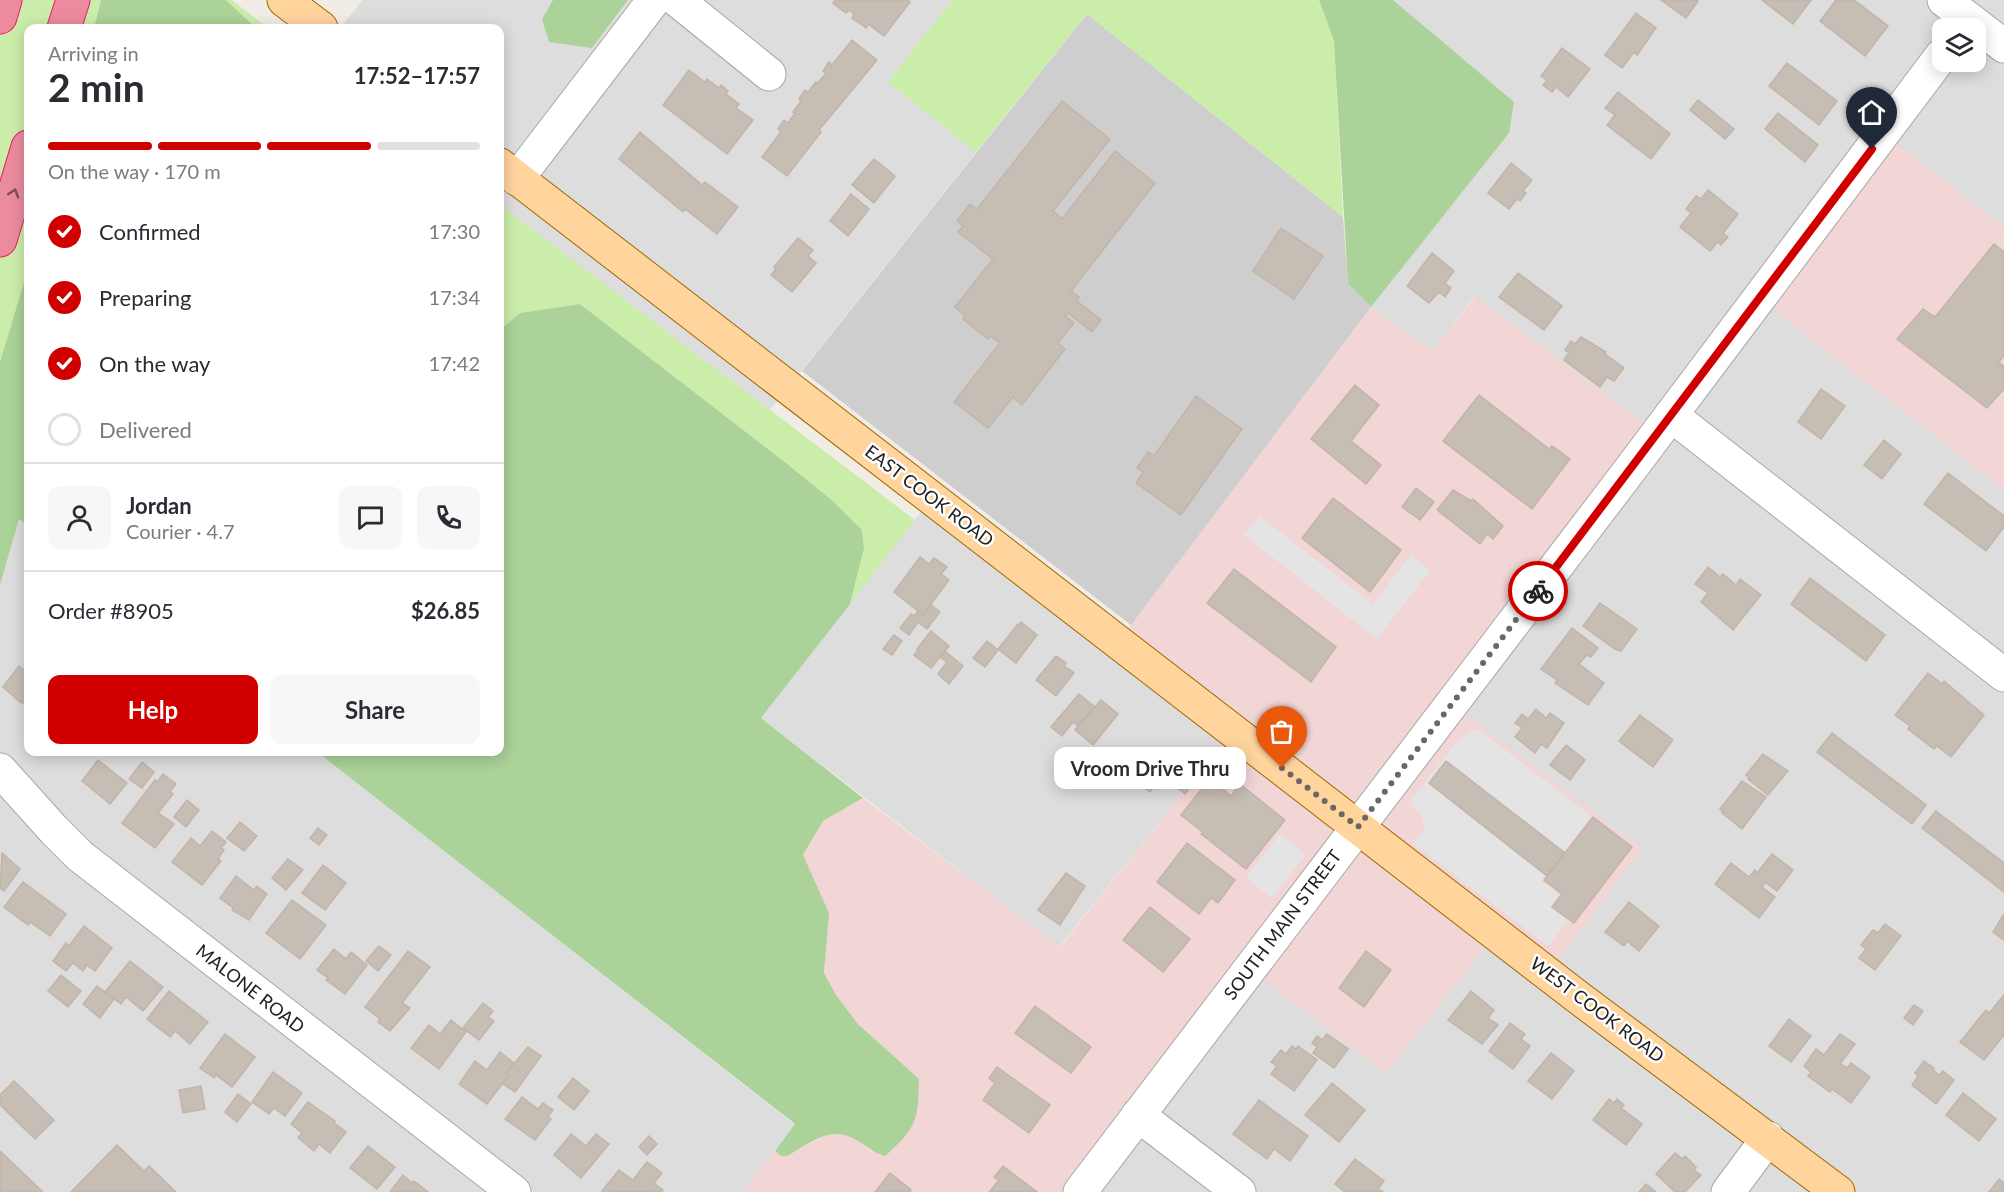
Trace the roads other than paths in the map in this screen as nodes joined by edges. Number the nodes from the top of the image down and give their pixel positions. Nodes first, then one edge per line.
1 (5, 0) edge
2 (73, 0) edge
3 (284, 0) edge
4 (654, 0) edge
5 (677, 0) edge
6 (1944, 0) edge
7 (1972, 16) edge
8 (0, 17) edge
9 (65, 24) edge
10 (316, 24) edge
11 (2004, 46) edge
12 (1932, 68) edge
13 (769, 74) dead end
14 (24, 160) edge
15 (508, 172) edge
16 (0, 240) edge
17 (1671, 415) junction
18 (2004, 675) edge
19 (0, 771) edge
20 (1358, 827) junction
21 (1138, 1115) junction
22 (1768, 1138) junction
23 (514, 1192) edge
24 (1080, 1192) edge
25 (1239, 1192) edge
26 (1728, 1192) edge
27 (1838, 1192) edge

1 - 8 highway
2 - 9 highway
3 - 10 main road
4 - 15 street
5 - 13 street
6 - 7 street
7 - 11 street
12 - 17 street, SOUTH MAIN STREET
16 -> 14 highway
15 - 20 main road, EAST COOK ROAD
17 - 18 street
17 - 20 street, SOUTH MAIN STREET
19 - 23 street, MALONE ROAD
20 - 21 street, SOUTH MAIN STREET
20 - 22 main road, WEST COOK ROAD
21 - 24 street, SOUTH MAIN STREET
21 - 25 street
22 - 26 street
22 - 27 main road, WEST COOK ROAD

